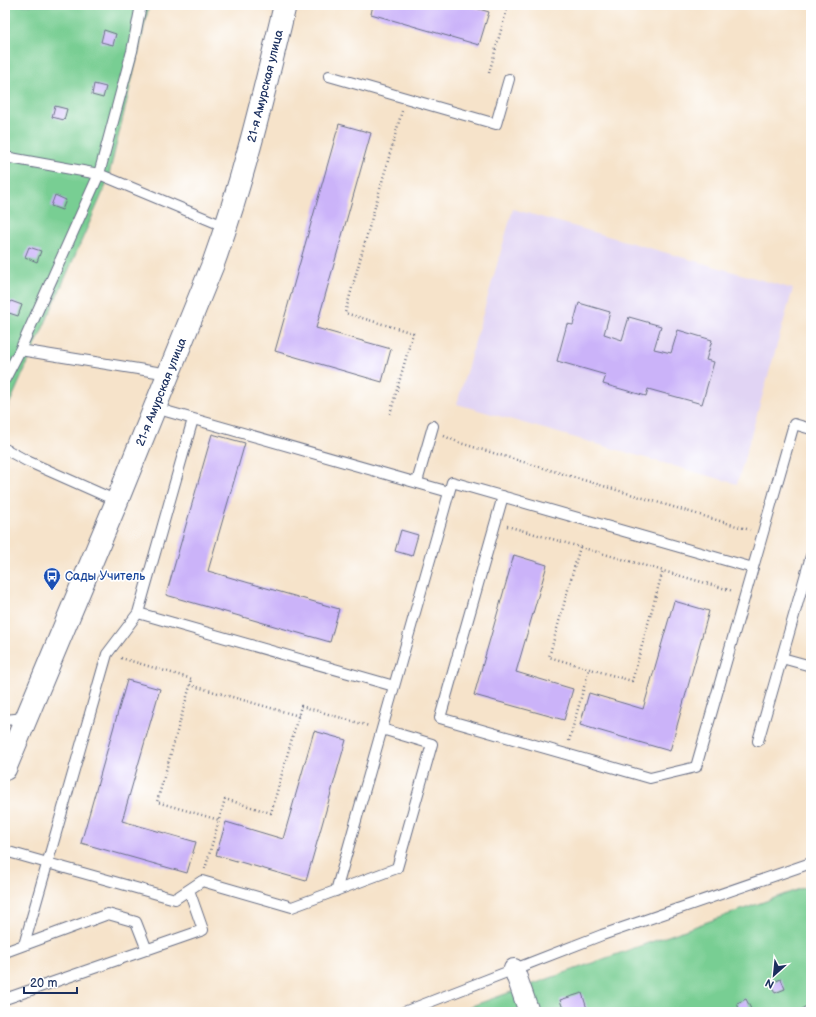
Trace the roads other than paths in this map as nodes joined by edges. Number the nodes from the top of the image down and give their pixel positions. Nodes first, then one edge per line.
1 (141, 5) edge
2 (285, 5) edge
3 (329, 76) dead end
4 (509, 79) dead end
5 (5, 157) edge
6 (99, 174) junction
7 (226, 227) junction
8 (20, 350) junction
9 (169, 374) junction
10 (5, 379) edge
11 (155, 408) junction
12 (193, 419) junction
13 (433, 426) road end
14 (811, 429) edge
15 (5, 449) edge
16 (417, 482) junction
17 (449, 492) junction
18 (503, 496) junction
19 (117, 501) junction
20 (811, 556) edge
21 (753, 568) junction
22 (138, 613) junction
23 (782, 658) junction
24 (811, 666) edge
25 (394, 686) junction
26 (15, 719) edge
27 (382, 729) junction
28 (758, 741) dead end
29 (5, 769) edge
30 (5, 850) edge
31 (47, 862) junction
32 (811, 863) edge
33 (189, 890) junction
34 (336, 891) junction
35 (24, 945) junction
36 (147, 950) junction
37 (5, 952) edge
38 (514, 969) junction
39 (5, 999) edge
40 (811, 1010) edge
41 (404, 1012) edge
42 (529, 1012) edge
43 (807, 1012) edge

1 - 6 lane
2 - 7 main road, 21-я Амурская улица
3 - 4 lane
5 - 6 lane
6 - 7 lane
6 - 8 lane
7 - 9 main road, 21-я Амурская улица
8 - 9 lane
8 - 10 lane
9 - 11 main road, 21-я Амурская улица
11 - 12 lane
11 - 19 main road, 21-я Амурская улица
12 - 16 lane
12 - 22 lane
13 - 16 lane
14 - 21 lane
15 - 19 lane
16 - 17 lane
17 - 18 lane
17 - 25 lane
18 - 21 lane
18 - 21 lane
19 - 26 main road, 21-я Амурская улица
20 - 23 lane
22 - 25 lane
22 - 31 lane
23 - 24 lane
23 - 28 lane
25 - 27 lane
26 - 29 main road, 21-я Амурская улица
27 - 34 lane
27 - 34 lane
30 - 31 lane
31 - 33 lane
31 - 35 lane
32 - 38 lane
33 - 34 lane
33 - 36 lane
35 - 36 lane
35 - 37 lane
36 - 39 lane
38 - 41 lane
38 - 42 street
40 - 43 lane

